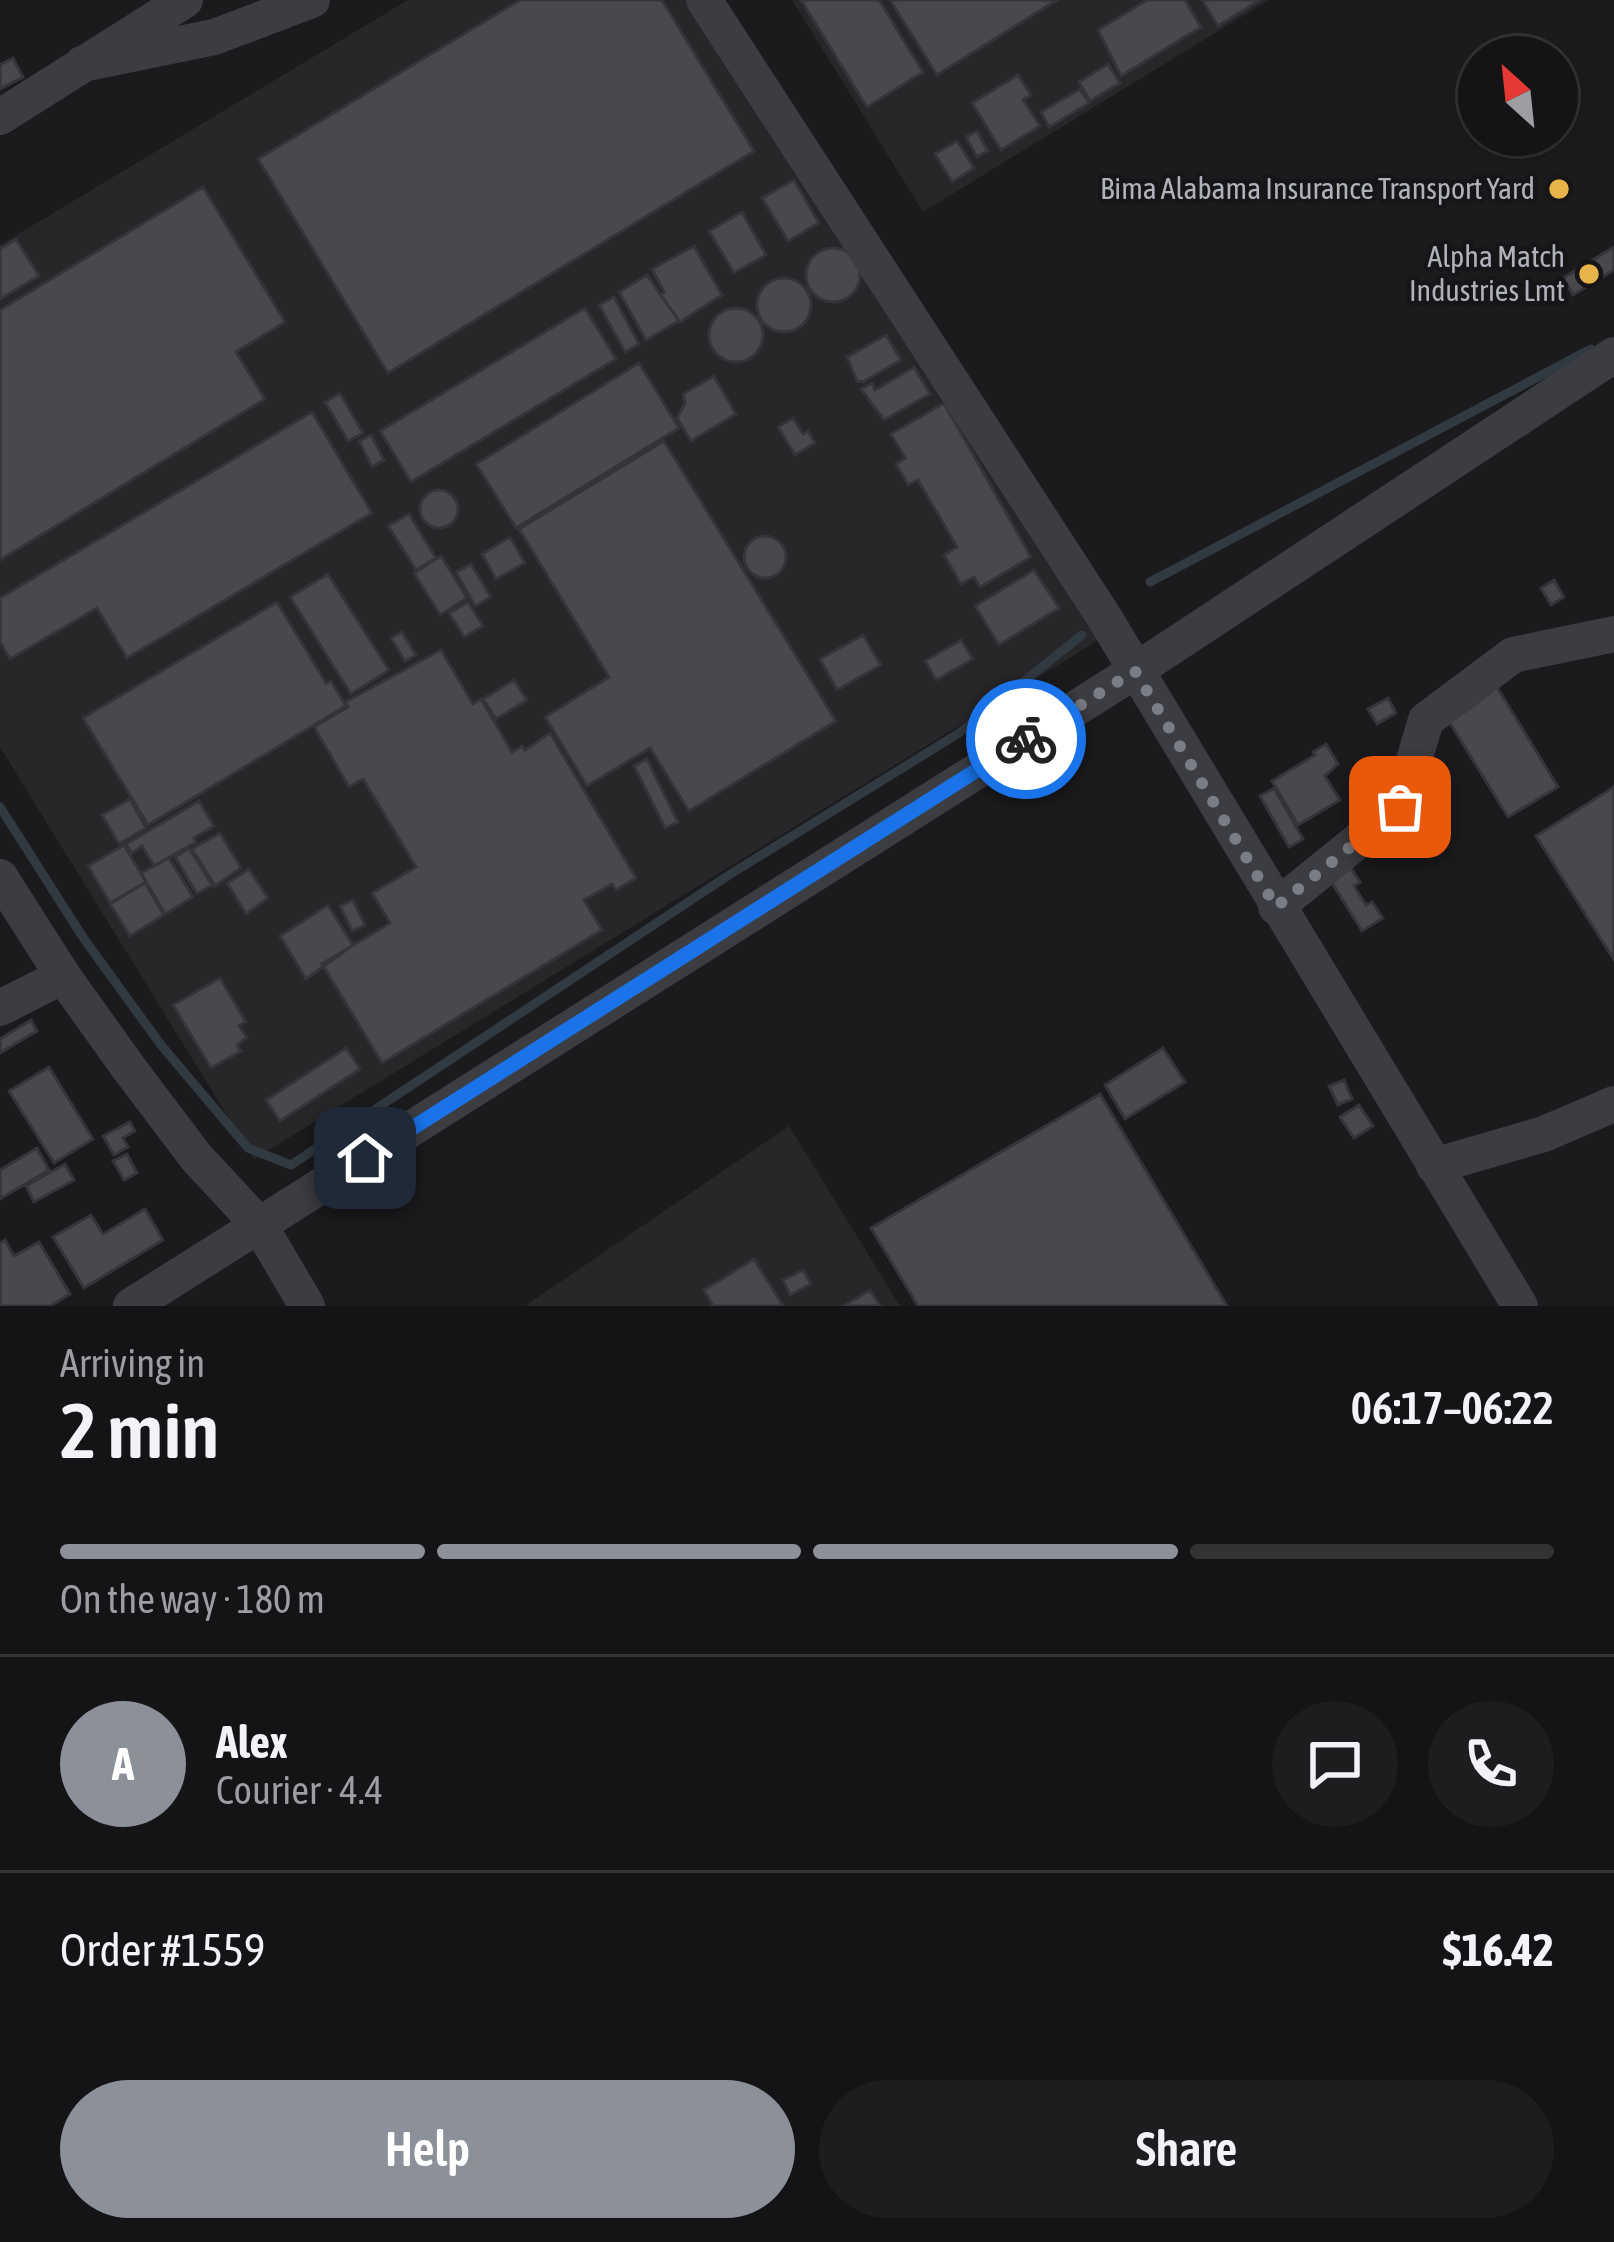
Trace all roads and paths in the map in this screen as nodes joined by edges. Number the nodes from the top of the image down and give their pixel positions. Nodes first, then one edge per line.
1 (185, 0) edge
2 (312, 0) edge
3 (704, 0) edge
4 (82, 64) junction
5 (0, 117) edge
6 (1614, 355) edge
7 (1614, 634) edge
8 (1135, 671) junction
9 (0, 877) edge
10 (1276, 907) junction
11 (63, 976) junction
12 (0, 1007) edge
13 (1614, 1104) edge
14 (1434, 1166) junction
15 (260, 1226) junction
16 (131, 1306) edge
17 (307, 1306) edge
18 (1520, 1306) edge

1 - 4 street
2 - 4 street
3 - 8 street
4 - 5 street
6 - 8 street
7 - 10 street
8 - 10 street
8 - 15 street
9 - 11 street
10 - 14 street
11 - 12 street
11 - 15 street
13 - 14 street
14 - 18 street
15 - 16 street
15 - 17 street

